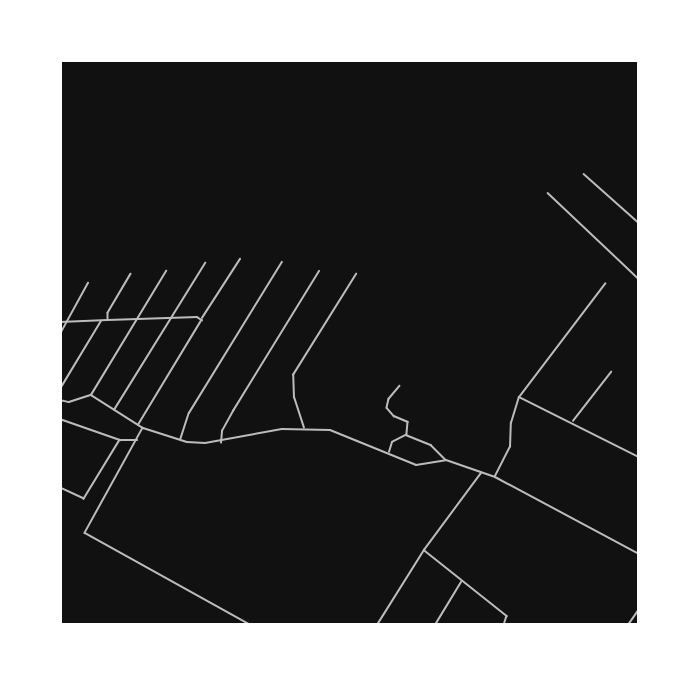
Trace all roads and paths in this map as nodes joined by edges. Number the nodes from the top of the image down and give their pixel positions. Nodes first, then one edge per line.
1 (584, 174) dead end
2 (548, 193) dead end
3 (639, 223) edge
4 (240, 259) dead end
5 (282, 262) dead end
6 (205, 263) dead end
7 (166, 271) dead end
8 (319, 271) dead end
9 (131, 274) dead end
10 (356, 274) dead end
11 (639, 279) edge
12 (88, 283) dead end
13 (605, 284) dead end
14 (171, 318) junction
15 (201, 319) junction
16 (108, 320) junction
17 (137, 320) junction
18 (101, 321) junction
19 (60, 322) edge
20 (67, 322) junction
21 (60, 334) edge
22 (611, 372) dead end
23 (400, 386) dead end
24 (60, 389) edge
25 (91, 394) junction
26 (519, 397) junction
27 (60, 400) edge
28 (114, 410) junction
29 (60, 419) edge
30 (572, 422) junction
31 (138, 424) junction
32 (143, 428) junction
33 (304, 429) junction
34 (406, 435) junction
35 (120, 440) junction
36 (138, 440) junction
37 (180, 440) junction
38 (221, 442) junction
39 (388, 453) junction
40 (639, 457) edge
41 (446, 460) junction
42 (481, 472) junction
43 (495, 477) junction
44 (60, 488) edge
45 (424, 550) junction
46 (639, 554) edge
47 (462, 581) junction
48 (639, 609) edge
49 (251, 625) edge
50 (377, 625) edge
51 (435, 625) edge
52 (504, 625) edge
53 (628, 625) edge

1 - 3 street
2 - 11 street
4 - 15 street
5 - 37 street
6 - 14 street
7 - 17 street
8 - 38 street
9 - 16 street
10 - 33 street
12 - 20 street
13 - 26 street
14 - 15 street
14 - 17 street
14 - 28 street
15 - 31 street
16 - 17 street
16 - 18 street
17 - 25 street
18 - 20 street
18 - 24 street
19 - 20 street
20 - 21 street
22 - 30 street
23 - 34 street
25 - 27 street
25 - 28 street
26 - 30 street
26 - 43 street
28 - 31 street
29 - 35 street
30 - 40 street
31 - 32 street
32 - 36 street
32 - 37 street
33 - 38 street
33 - 39 street
34 - 39 street
34 - 41 street
35 - 36 street
35 - 44 street
36 - 49 street
37 - 38 street
39 - 41 street
41 - 42 street
42 - 43 street
42 - 45 street
43 - 46 street
45 - 47 street
45 - 50 street
47 - 51 street
47 - 52 street
48 - 53 street

